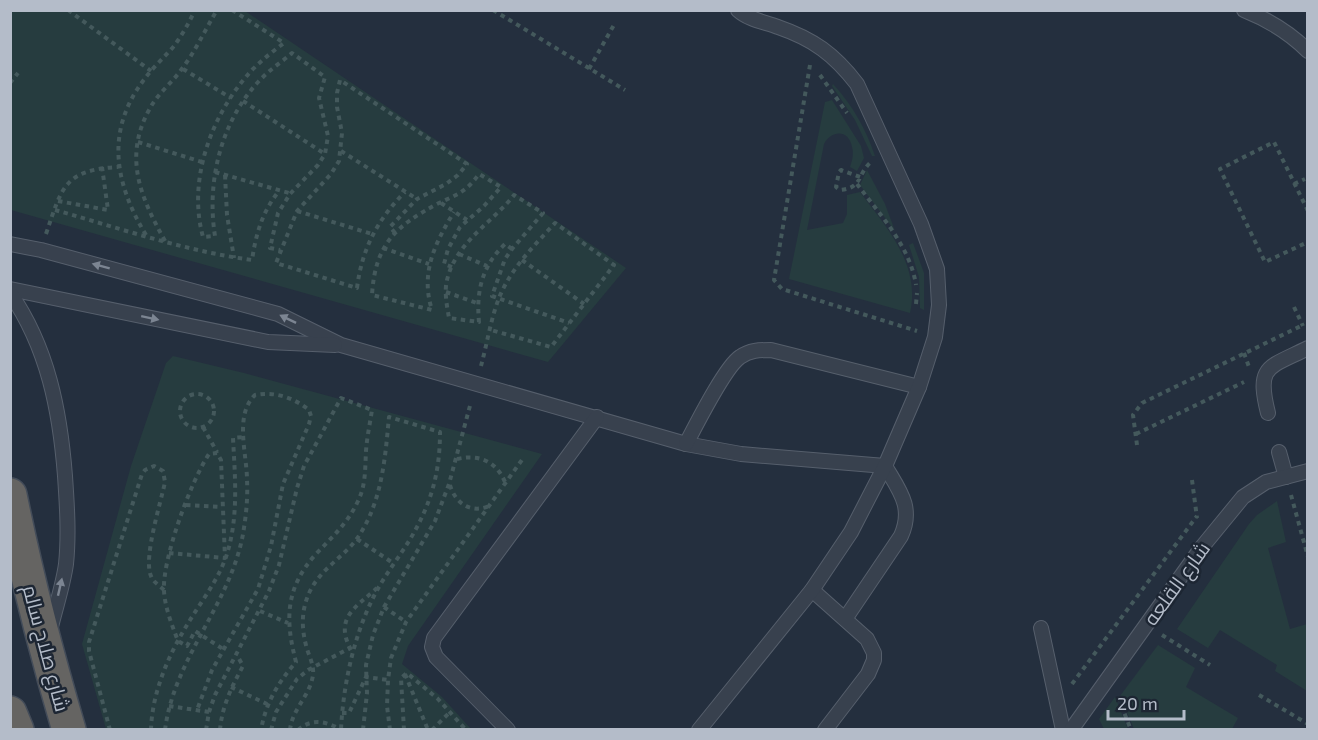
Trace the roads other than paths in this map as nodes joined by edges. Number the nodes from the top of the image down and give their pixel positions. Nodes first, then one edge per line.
1 (738, 10) edge
2 (1244, 10) edge
3 (1308, 51) edge
4 (10, 244) edge
5 (10, 289) edge
6 (10, 293) edge
7 (340, 345) junction
8 (1308, 348) edge
9 (919, 387) junction
10 (1268, 412) dead end
11 (597, 417) junction
12 (686, 444) junction
13 (1279, 452) dead end
14 (885, 466) junction
15 (1308, 471) edge
16 (1286, 477) junction
17 (10, 495) edge
18 (812, 590) junction
19 (845, 619) junction
20 (1041, 628) dead end
21 (46, 651) junction
22 (10, 713) edge
23 (17, 729) edge
24 (69, 729) edge
25 (508, 729) edge
26 (699, 729) edge
27 (825, 729) edge
28 (1063, 729) edge
29 (1071, 729) edge

1 - 9 lane
2 - 3 lane
7 -> 4 lane
5 -> 7 lane
21 -> 6 lane
7 - 11 lane
8 - 10 lane
9 - 12 lane
9 - 14 lane
11 - 12 lane
11 - 25 lane
12 - 14 lane
13 - 16 lane
14 - 18 lane
14 - 19 lane
15 - 16 lane, شارع القلعه
16 - 29 lane, شارع القلعه
17 - 21 highway, شارع صلاح سالم
18 - 19 lane
18 - 26 lane
19 - 27 lane
20 - 28 lane
21 - 24 highway, شارع صلاح سالم
22 - 23 highway

